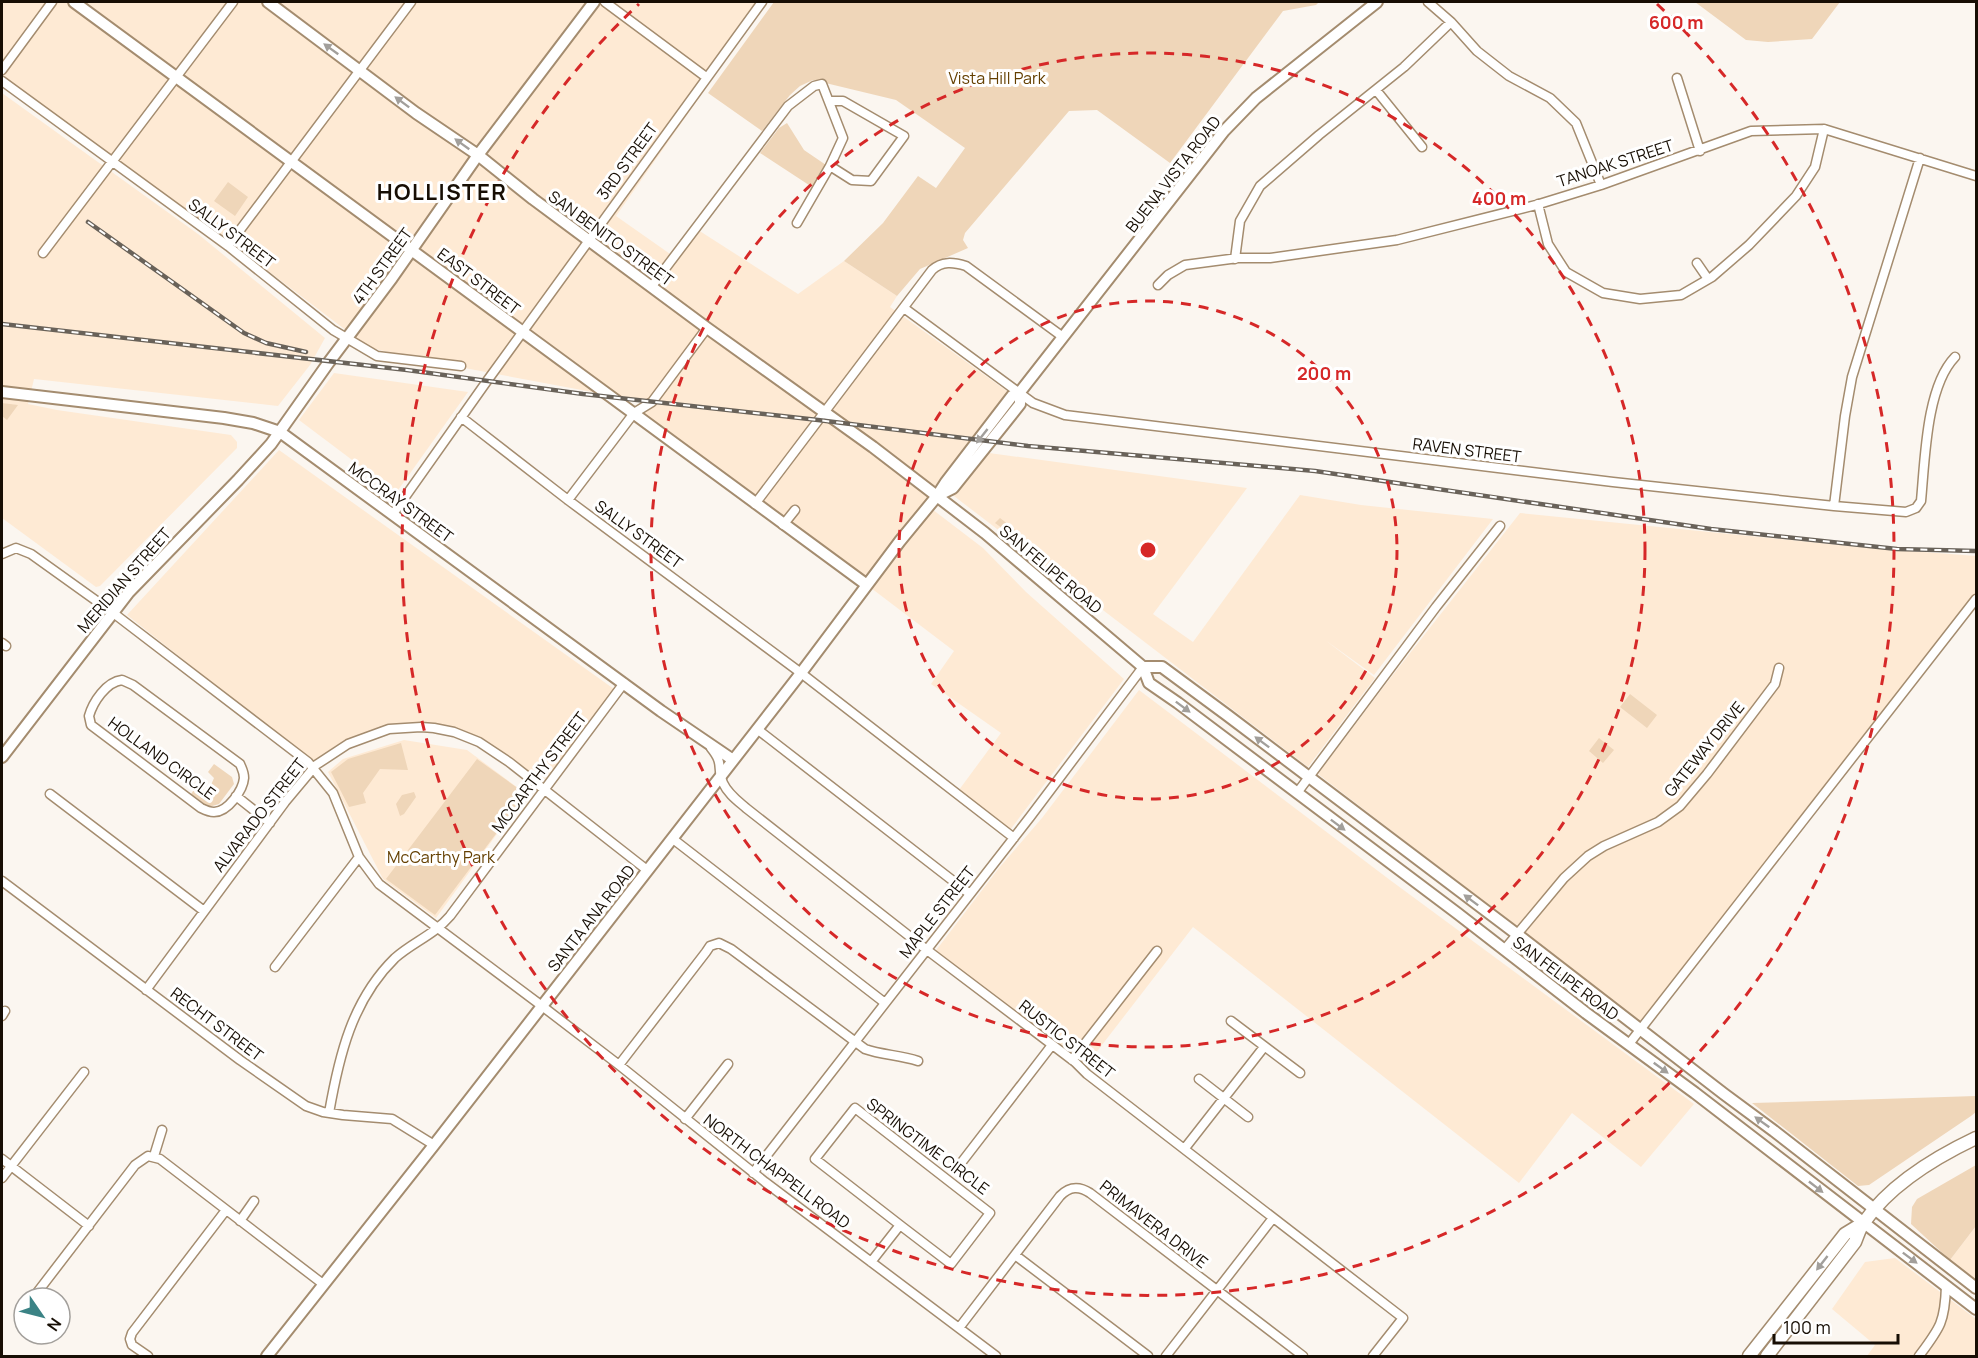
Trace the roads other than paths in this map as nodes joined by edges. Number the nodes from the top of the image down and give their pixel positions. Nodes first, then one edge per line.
1 (52, 2) edge
2 (74, 2) edge
3 (233, 2) edge
4 (268, 2) edge
5 (411, 2) edge
6 (594, 2) edge
7 (604, 2) edge
8 (762, 2) edge
9 (1377, 2) edge
10 (1428, 2) edge
11 (1451, 22) junction
12 (2, 70) edge
13 (361, 70) junction
14 (706, 77) junction
15 (175, 78) junction
16 (1677, 78) dead end
17 (2, 81) edge
18 (1376, 90) junction
19 (830, 101) junction
20 (1824, 129) junction
21 (1422, 147) dead end
22 (1700, 151) junction
23 (478, 156) junction
24 (1920, 158) junction
25 (112, 162) junction
26 (291, 163) junction
27 (830, 166) junction
28 (1977, 176) edge
29 (1601, 185) junction
30 (1539, 204) junction
31 (797, 223) dead end
32 (589, 240) junction
33 (228, 246) junction
34 (412, 250) junction
35 (43, 253) dead end
36 (1235, 259) junction
37 (1697, 263) dead end
38 (1708, 279) junction
39 (1158, 285) dead end
40 (652, 286) junction
41 (904, 308) junction
42 (707, 328) junction
43 (523, 332) junction
44 (1063, 337) junction
45 (347, 339) junction
46 (1955, 357) dead end
47 (461, 366) dead end
48 (2, 392) edge
49 (1020, 392) junction
50 (824, 412) junction
51 (634, 413) junction
52 (461, 417) junction
53 (280, 432) junction
54 (937, 496) junction
55 (568, 500) junction
56 (755, 504) junction
57 (1834, 506) junction
58 (795, 510) dead end
59 (393, 514) junction
60 (783, 525) junction
61 (1500, 526) dead end
62 (2, 554) edge
63 (867, 585) junction
64 (1977, 599) edge
65 (112, 612) junction
66 (1143, 667) junction
67 (1779, 668) dead end
68 (801, 673) junction
69 (624, 683) junction
70 (757, 729) junction
71 (707, 743) junction
72 (2, 757) edge
73 (733, 760) junction
74 (313, 768) junction
75 (721, 777) junction
76 (1309, 777) junction
77 (544, 790) junction
78 (1297, 793) junction
79 (50, 794) dead end
80 (236, 796) junction
81 (270, 823) junction
82 (1014, 838) junction
83 (673, 839) junction
84 (359, 857) junction
85 (647, 870) junction
86 (2, 881) edge
87 (970, 894) junction
88 (204, 910) junction
89 (438, 930) junction
90 (1518, 935) junction
91 (927, 950) junction
92 (1504, 950) junction
93 (1157, 951) dead end
94 (275, 967) dead end
95 (146, 990) junction
96 (885, 1004) junction
97 (543, 1006) junction
98 (1231, 1022) dead end
99 (1640, 1030) junction
100 (855, 1042) junction
101 (1629, 1044) junction
102 (1052, 1045) junction
103 (1264, 1047) junction
104 (1072, 1060) junction
105 (918, 1061) dead end
106 (728, 1064) dead end
107 (619, 1065) junction
108 (84, 1072) dead end
109 (1300, 1073) dead end
110 (1199, 1079) dead end
111 (1224, 1099) junction
112 (329, 1113) junction
113 (1248, 1117) dead end
114 (685, 1119) junction
115 (162, 1130) dead end
116 (1977, 1138) edge
117 (434, 1145) junction
118 (1185, 1148) junction
119 (154, 1156) junction
120 (2, 1159) edge
121 (10, 1166) junction
122 (958, 1167) dead end
123 (753, 1173) junction
124 (2, 1178) edge
125 (254, 1201) dead end
126 (1875, 1209) junction
127 (226, 1210) junction
128 (1273, 1218) junction
129 (240, 1221) junction
130 (1863, 1223) junction
131 (900, 1225) junction
132 (89, 1226) junction
133 (1015, 1254) junction
134 (871, 1262) junction
135 (323, 1284) junction
136 (42, 1286) edge
137 (1946, 1286) junction
138 (1977, 1288) edge
139 (1218, 1291) junction
140 (1977, 1309) edge
141 (958, 1328) junction
142 (148, 1356) edge
143 (267, 1356) edge
144 (996, 1356) edge
145 (1148, 1356) edge
146 (1166, 1356) edge
147 (1303, 1356) edge
148 (1374, 1356) edge
149 (1749, 1356) edge
150 (1767, 1356) edge
151 (1920, 1356) edge

1 - 12 street
2 - 15 street, EAST STREET
3 - 15 street
13 -> 4 street, SAN BENITO STREET
5 - 13 street
6 - 23 street, 4TH STREET
7 - 14 street
8 - 14 street, 3RD STREET
9 - 44 street, BUENA VISTA ROAD
10 - 11 street
11 - 18 street
11 - 29 street
23 -> 13 street, SAN BENITO STREET
13 - 26 street
14 - 32 street, 3RD STREET
15 - 25 street
15 - 26 street, EAST STREET
16 - 22 street
17 - 25 street, SALLY STREET
18 - 21 street
18 - 36 street
19 - 27 street
19 - 27 street
19 - 40 street
20 - 22 street, TANOAK STREET
20 - 24 street, TANOAK STREET
20 - 38 street
22 - 29 street, TANOAK STREET
23 - 32 street, SAN BENITO STREET
23 - 34 street, 4TH STREET
24 - 28 street, TANOAK STREET
24 - 57 street
25 - 33 street, SALLY STREET
25 - 35 street
26 - 33 street
26 - 34 street, EAST STREET
27 - 31 street
29 - 30 street, TANOAK STREET
30 - 36 street, TANOAK STREET
30 - 38 street
32 - 40 street, SAN BENITO STREET
32 - 43 street, 3RD STREET
33 - 45 street, SALLY STREET
34 - 43 street, EAST STREET
34 - 45 street, 4TH STREET
36 - 39 street, TANOAK STREET
37 - 38 street
40 - 42 street, SAN BENITO STREET
41 - 44 street
41 - 49 street, RAVEN STREET
41 - 50 street
42 - 50 street, SAN BENITO STREET
42 - 51 street
43 - 51 street, EAST STREET
43 - 52 street, 3RD STREET
44 - 49 street, BUENA VISTA ROAD
45 - 47 street, SALLY STREET
45 - 53 street, 4TH STREET
46 - 57 street, RAVEN STREET
48 - 53 street, MCCRAY STREET
49 - 54 street, BUENA VISTA ROAD
49 - 57 street, RAVEN STREET
50 - 54 street, SAN BENITO STREET
50 - 56 street
51 - 55 street
51 - 56 street, EAST STREET
52 - 55 street, SALLY STREET
52 - 59 street, 3RD STREET
53 - 59 street, MCCRAY STREET
53 - 65 street, MERIDIAN STREET
54 - 63 street, SANTA ANA ROAD
54 - 66 street, SAN FELIPE ROAD
55 - 68 street, SALLY STREET
56 - 60 street, EAST STREET
58 - 60 street
59 - 69 street, MCCRAY STREET
60 - 63 street, EAST STREET
61 - 76 street
62 - 65 street, NORTH CHAPPELL ROAD
63 - 68 street, SANTA ANA ROAD
64 - 99 street
65 - 72 street, MERIDIAN STREET
65 - 74 street, NORTH CHAPPELL ROAD
76 -> 66 street, SAN FELIPE ROAD
66 -> 78 street, SAN FELIPE ROAD
66 - 82 street, MAPLE STREET
67 - 90 street, GATEWAY DRIVE
68 - 70 street, SANTA ANA ROAD
68 - 82 street, SALLY STREET
69 - 71 street, MCCRAY STREET
69 - 77 street, MCCARTHY STREET
70 - 73 street, SANTA ANA ROAD
70 - 87 street
71 - 73 street, MCCRAY STREET
71 - 75 street, RUSTIC STREET
73 - 75 street, SANTA ANA ROAD
74 - 77 street, ALVARADO STREET
74 - 81 street, ALVARADO STREET
74 - 84 street, NORTH CHAPPELL ROAD
75 - 83 street, SANTA ANA ROAD
75 - 91 street, RUSTIC STREET
76 - 78 street
90 -> 76 street, SAN FELIPE ROAD
77 - 85 street, ALVARADO STREET
77 - 89 street, MCCARTHY STREET
78 -> 92 street, SAN FELIPE ROAD
79 - 88 street
80 - 80 street, HOLLAND CIRCLE
80 - 81 street, HOLLAND CIRCLE
81 - 88 street, ALVARADO STREET
82 - 87 street, MAPLE STREET
83 - 85 street, SANTA ANA ROAD
83 - 96 street
84 - 89 street, NORTH CHAPPELL ROAD
84 - 94 street
85 - 97 street, SANTA ANA ROAD
86 - 95 street, RECHT STREET
87 - 91 street, MAPLE STREET
88 - 95 street, ALVARADO STREET
89 - 97 street, NORTH CHAPPELL ROAD
89 - 112 street, MCCARTHY STREET
90 - 92 street, GATEWAY DRIVE
90 - 99 street, SAN FELIPE ROAD
91 - 96 street, MAPLE STREET
91 - 102 street, RUSTIC STREET
92 - 101 street, SAN FELIPE ROAD
93 - 104 street
95 - 112 street, RECHT STREET
96 - 100 street, MAPLE STREET
97 - 107 street, NORTH CHAPPELL ROAD
97 - 117 street, SANTA ANA ROAD
98 - 103 street
99 - 101 street
126 -> 99 street, SAN FELIPE ROAD
100 - 105 street
100 - 107 street
100 - 123 street, MAPLE STREET
101 -> 130 street, SAN FELIPE ROAD
102 - 104 street, RUSTIC STREET
102 - 122 street
103 - 109 street
103 - 111 street
104 - 118 street, RUSTIC STREET
106 - 114 street
107 - 114 street, NORTH CHAPPELL ROAD
108 - 121 street
110 - 111 street
111 - 113 street
111 - 118 street
112 - 117 street, RECHT STREET
114 - 123 street, NORTH CHAPPELL ROAD
115 - 119 street
116 - 126 main road
117 - 135 street, SANTA ANA ROAD
118 - 128 street, RUSTIC STREET
119 - 127 street
119 - 132 street
120 - 121 street
121 - 124 street
121 - 132 street
123 - 134 street, NORTH CHAPPELL ROAD
125 - 129 street
126 - 130 main road
126 - 138 street, SAN FELIPE ROAD
127 - 129 street
127 - 142 street
128 - 139 street
128 - 148 street, RUSTIC STREET
129 - 135 street
130 -> 137 street, SAN FELIPE ROAD
130 -> 149 main road
130 - 150 main road
131 - 131 street, SPRINGTIME CIRCLE
131 - 134 street
132 - 136 street
133 - 139 street, PRIMAVERA DRIVE
133 - 141 street, PRIMAVERA DRIVE
133 - 145 street
134 - 141 street, NORTH CHAPPELL ROAD
135 - 143 street, SANTA ANA ROAD
137 - 140 street, SAN FELIPE ROAD
137 - 151 street
139 - 146 street
139 - 147 street, PRIMAVERA DRIVE
141 - 144 street, NORTH CHAPPELL ROAD

